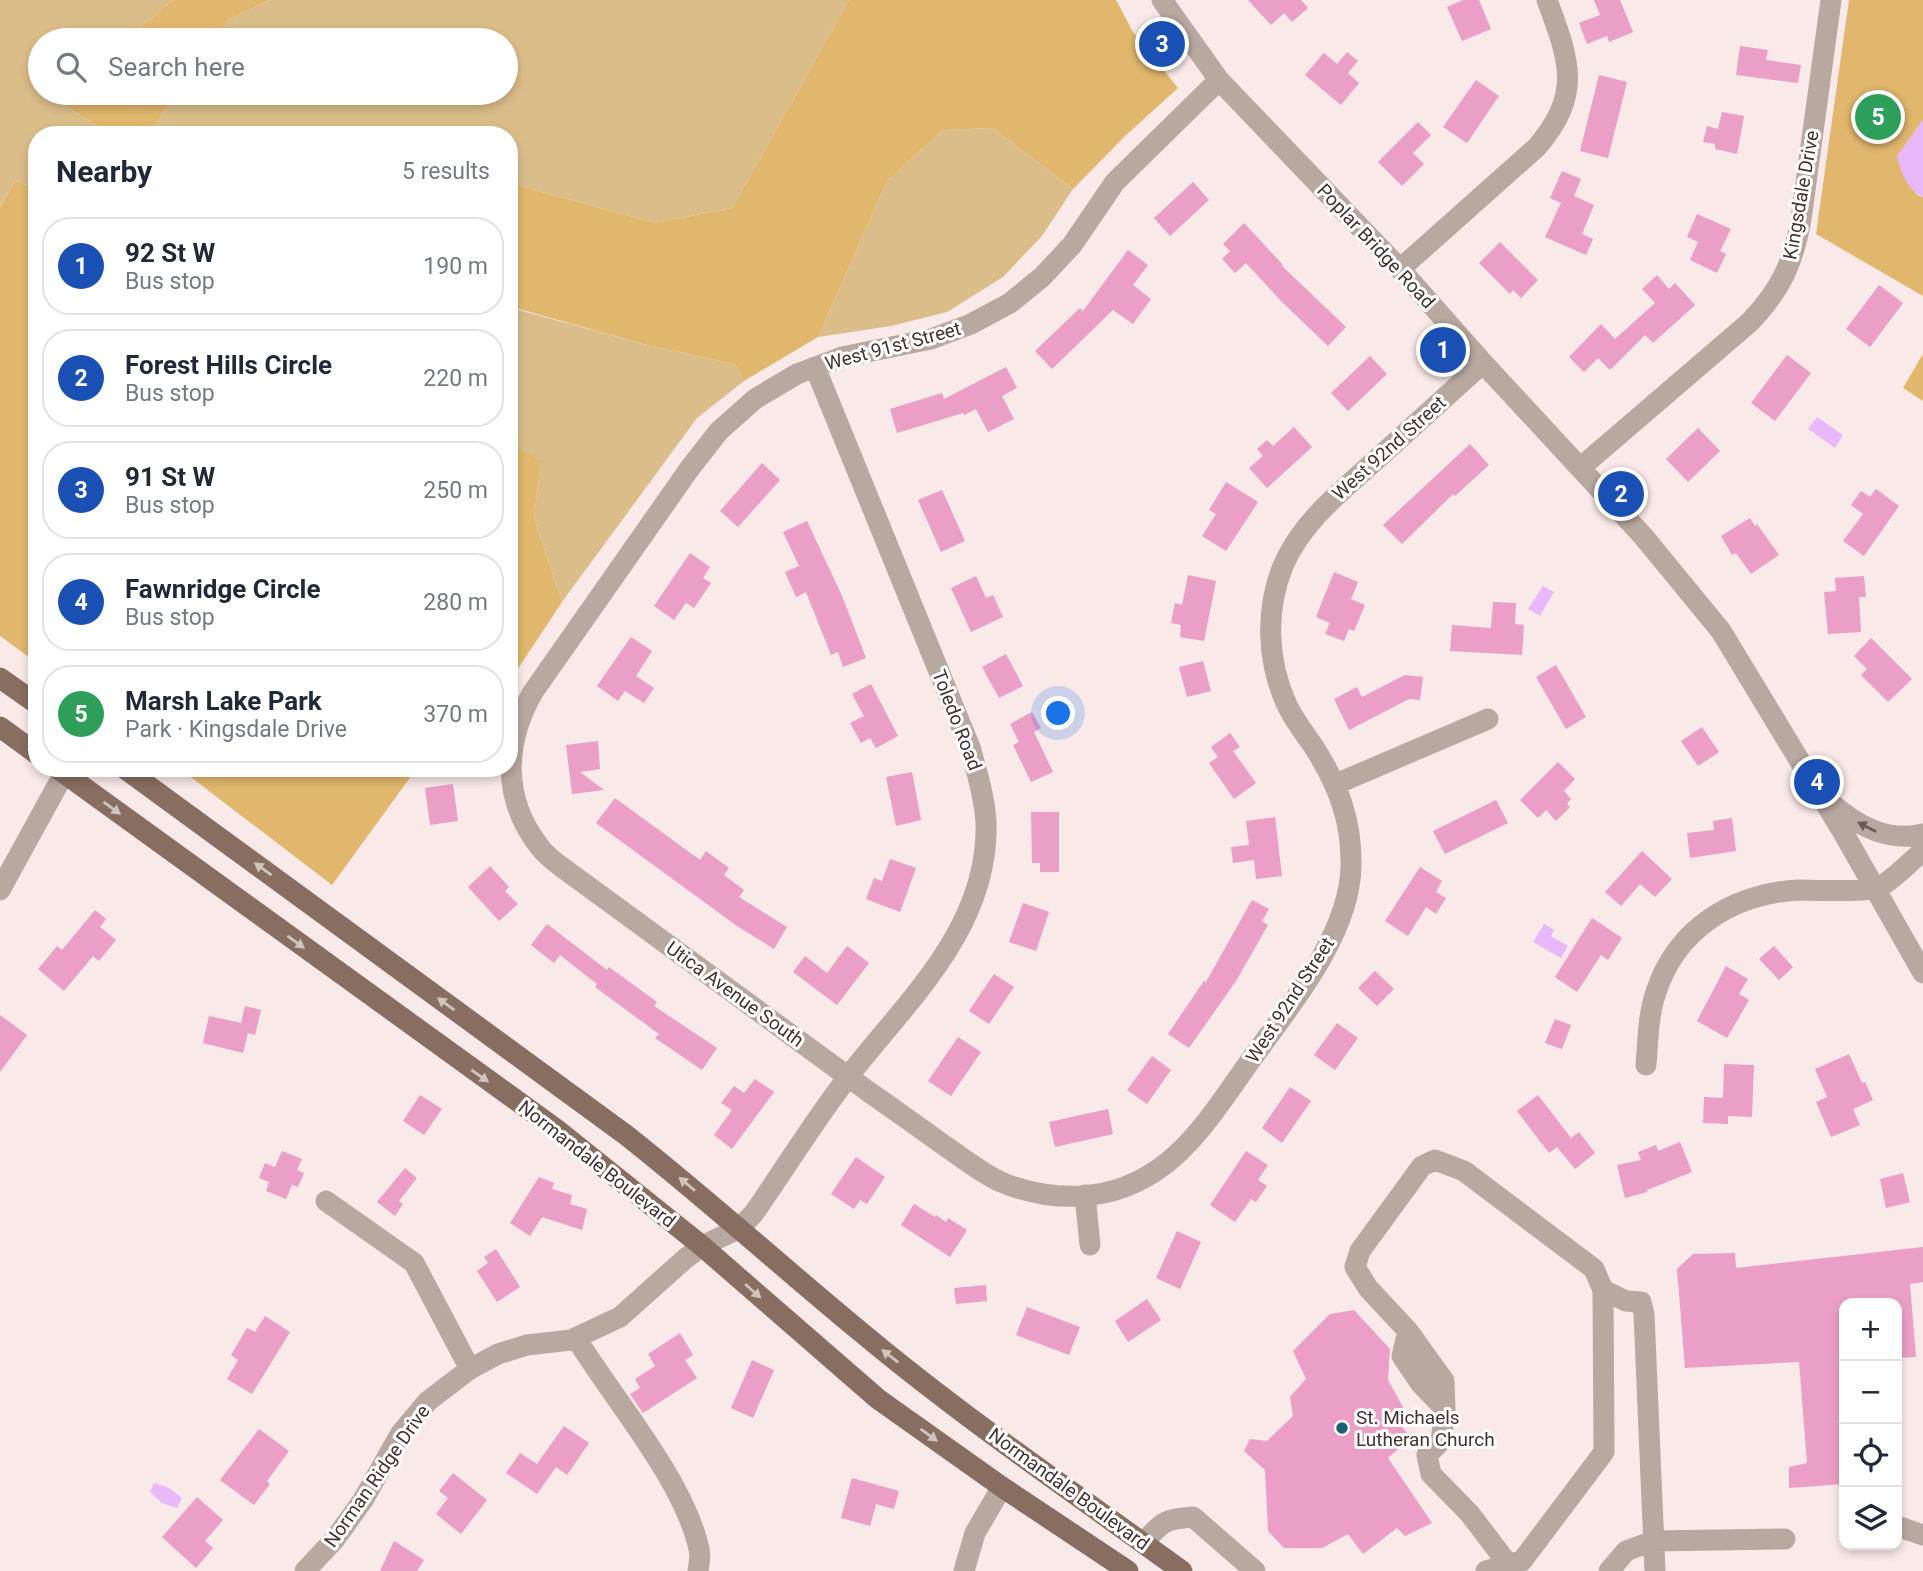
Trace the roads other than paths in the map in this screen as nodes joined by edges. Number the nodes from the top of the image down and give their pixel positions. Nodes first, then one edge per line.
1 (1162, 0) edge
2 (1547, 0) edge
3 (1831, 0) edge
4 (1219, 80) junction
5 (1400, 269) junction
6 (1483, 363) junction
7 (815, 367) junction
8 (1580, 468) junction
9 (0, 678) edge
10 (533, 692) joint
11 (28, 698) edge
12 (1488, 719) dead end
13 (518, 722) edge
14 (0, 727) edge
15 (28, 747) edge
16 (59, 777) edge
17 (73, 777) edge
18 (136, 777) edge
19 (512, 777) edge
20 (1336, 784) junction
21 (1819, 793) junction
22 (1923, 834) edge
23 (1923, 851) edge
24 (1876, 889) junction
25 (0, 890) edge
26 (1923, 973) edge
27 (1646, 1065) dead end
28 (848, 1077) junction
29 (1085, 1195) junction
30 (326, 1201) dead end
31 (740, 1228) junction
32 (1090, 1245) dead end
33 (702, 1246) junction
34 (1604, 1290) junction
35 (576, 1338) junction
36 (470, 1369) junction
37 (1002, 1487) junction
38 (1902, 1528) edge
39 (1923, 1535) edge
40 (1785, 1539) dead end
41 (1653, 1541) junction
42 (1143, 1543) junction
43 (1511, 1568) edge
44 (305, 1571) edge
45 (698, 1571) edge
46 (964, 1571) edge
47 (1128, 1571) edge
48 (1181, 1571) edge
49 (1255, 1571) edge
50 (1486, 1571) edge
51 (1609, 1571) edge
52 (1655, 1571) edge

1 - 4 street, Poplar Bridge Road
2 - 5 street
3 - 8 street, Kingsdale Drive
4 - 5 street, Poplar Bridge Road
4 - 7 street, West 91st Street
5 - 6 street, Poplar Bridge Road
6 - 8 street, Poplar Bridge Road
6 - 20 street, West 92nd Street
7 - 10 street, West 91st Street
7 - 28 street, Toledo Road
8 - 21 street, Poplar Bridge Road
9 - 11 main road
10 - 13 street, Utica Avenue South
12 - 20 street
14 - 15 main road
16 - 25 street
17 -> 33 main road, Normandale Boulevard
31 -> 18 main road, Normandale Boulevard
19 - 28 street, Utica Avenue South
20 - 29 street, West 92nd Street
22 -> 21 street
21 - 24 street, Poplar Bridge Road
23 - 24 street
24 - 26 street, Poplar Bridge Road
24 - 27 street
28 - 29 street, Utica Avenue South
28 - 31 street, Toledo Road
29 - 32 street
30 - 36 street
31 - 33 street, Toledo Road
42 -> 31 main road, Normandale Boulevard
33 - 35 street, Norman Ridge Drive
33 -> 37 main road, Normandale Boulevard
34 - 41 street
34 - 43 street
34 - 43 street
35 - 36 street, Norman Ridge Drive
35 - 45 street
36 - 44 street, Norman Ridge Drive
37 - 46 street
37 - 47 main road, Normandale Boulevard
38 - 39 street
40 - 41 street
41 - 51 street
41 - 52 street
42 - 48 main road, Normandale Boulevard
42 - 49 street
43 - 50 street

